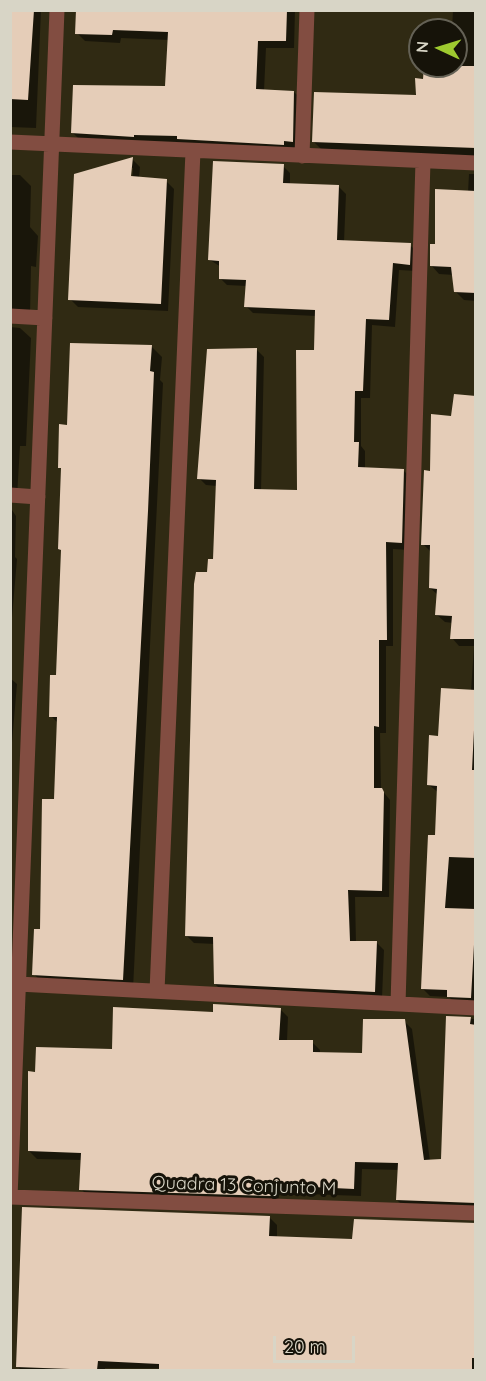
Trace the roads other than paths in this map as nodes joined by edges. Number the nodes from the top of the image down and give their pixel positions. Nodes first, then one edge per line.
1 (57, 10) edge
2 (307, 10) edge
3 (10, 142) edge
4 (51, 144) junction
5 (193, 151) junction
6 (302, 156) junction
7 (423, 161) junction
8 (476, 163) edge
9 (10, 316) edge
10 (45, 318) junction
11 (10, 495) edge
12 (38, 496) junction
13 (10, 776) edge
14 (27, 777) junction
15 (16, 913) edge
16 (18, 984) junction
17 (157, 991) junction
18 (398, 1004) junction
19 (476, 1008) edge
20 (10, 1197) edge
21 (476, 1213) edge

1 - 4 street
2 - 6 street
3 - 4 street
4 - 5 street
4 - 10 street
5 - 6 street
5 - 17 street
6 - 7 street
7 - 8 street
7 - 18 street
9 - 10 street
10 - 12 street
11 - 12 street
12 - 14 street
13 - 14 street
14 - 15 street
15 - 16 street
16 - 17 street
16 - 20 street
17 - 18 street
18 - 19 street
20 - 21 street, Quadra 13 Conjunto M

